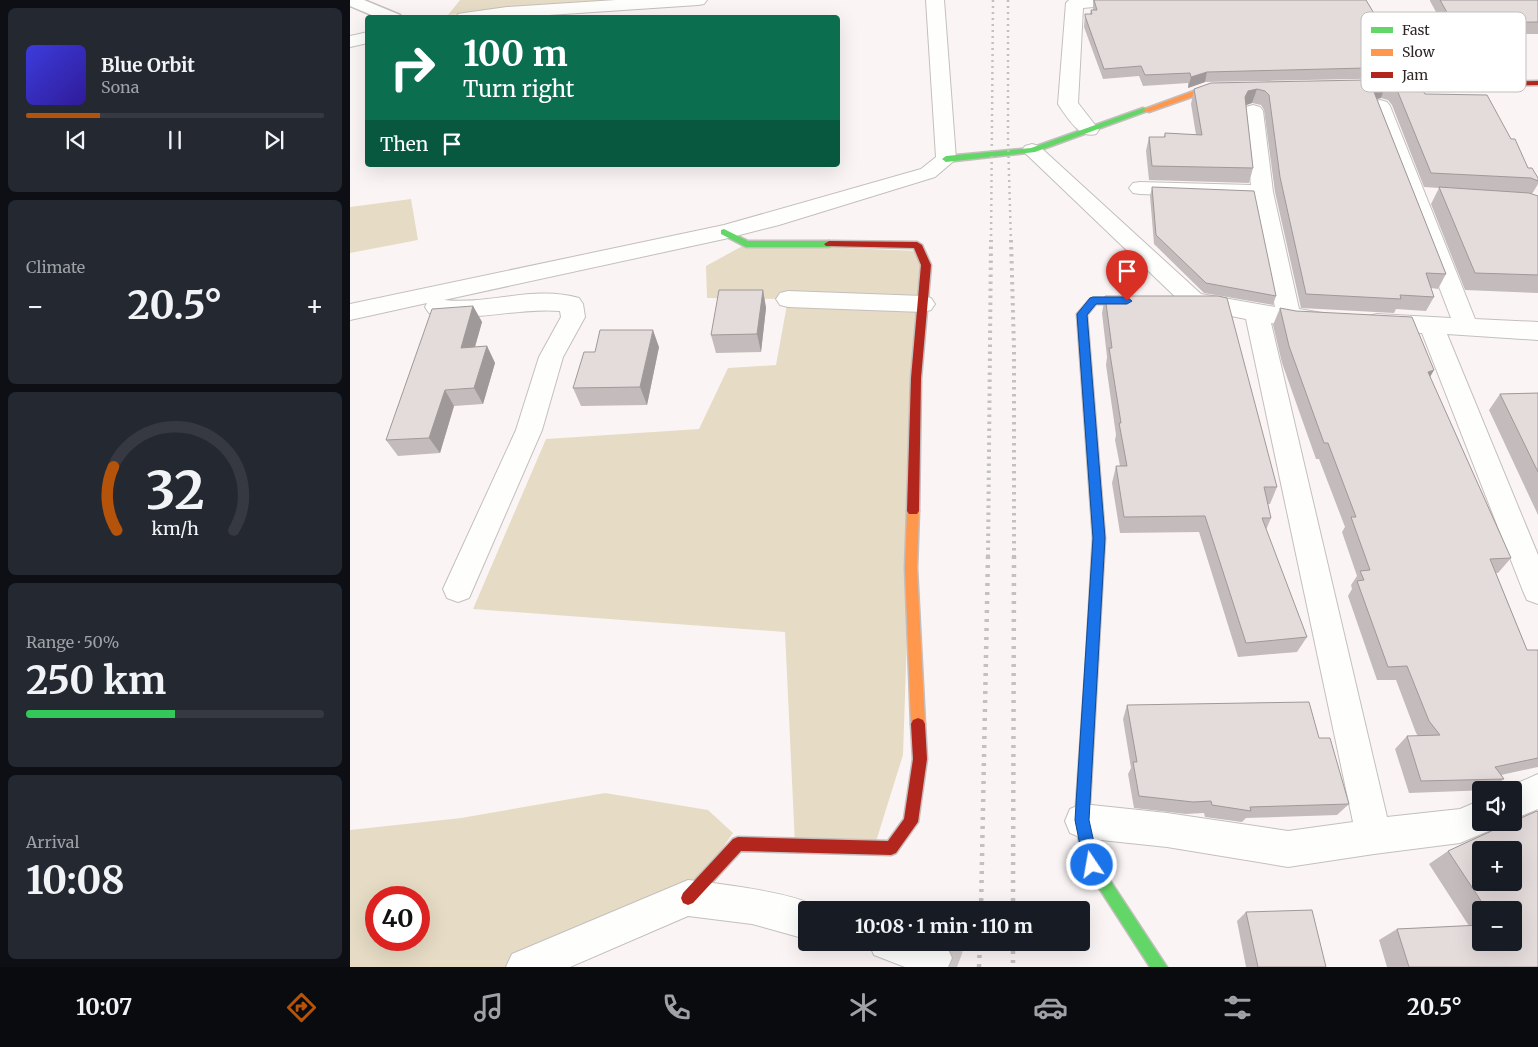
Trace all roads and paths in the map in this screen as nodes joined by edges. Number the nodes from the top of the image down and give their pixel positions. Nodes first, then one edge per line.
1 (350, 0) edge
2 (698, 0) edge
3 (935, 0) edge
4 (1119, 0) edge
5 (1075, 2) edge
6 (387, 15) edge
7 (486, 15) edge
8 (365, 38) edge
9 (350, 42) edge
10 (1244, 89) edge
11 (1426, 92) edge
12 (1376, 96) joint
13 (1253, 111) dead end
14 (1089, 130) junction
15 (1032, 150) junction
16 (946, 159) junction
17 (1140, 188) dead end
18 (1262, 192) junction
19 (724, 232) junction
20 (416, 298) junction
21 (788, 299) dead end
22 (1148, 301) edge
23 (922, 304) junction
24 (350, 312) edge
25 (1258, 313) junction
26 (1289, 318) junction
27 (1431, 324) junction
28 (1466, 326) junction
29 (1538, 331) edge
30 (458, 589) dead end
31 (1538, 591) edge
32 (1538, 791) edge
33 (1522, 798) edge
34 (1082, 820) junction
35 (1472, 821) edge
36 (1374, 836) junction
37 (688, 898) junction
38 (798, 919) edge
39 (889, 951) edge
40 (933, 958) tunnel mouth
41 (525, 967) edge
42 (1159, 967) edge

1 - 6 lane
2 - 7 street
3 - 16 street
4 - 5 street
5 - 14 street
8 - 9 street
10 - 14 street
11 - 12 street
12 - 28 street
13 - 18 street
14 - 15 street
15 - 16 street
15 - 25 street
16 - 19 street
17 - 18 street
18 - 26 street
19 - 20 street
19 - 23 street
20 - 24 street
20 - 30 street
21 - 23 street
22 - 34 street
23 - 37 street
25 - 26 street
25 - 36 street
26 - 27 street
27 - 28 street
27 - 31 street
28 - 29 street
32 - 33 street
34 - 36 street
34 - 42 street
35 - 36 street
37 - 38 street
37 - 41 street
39 - 40 street

